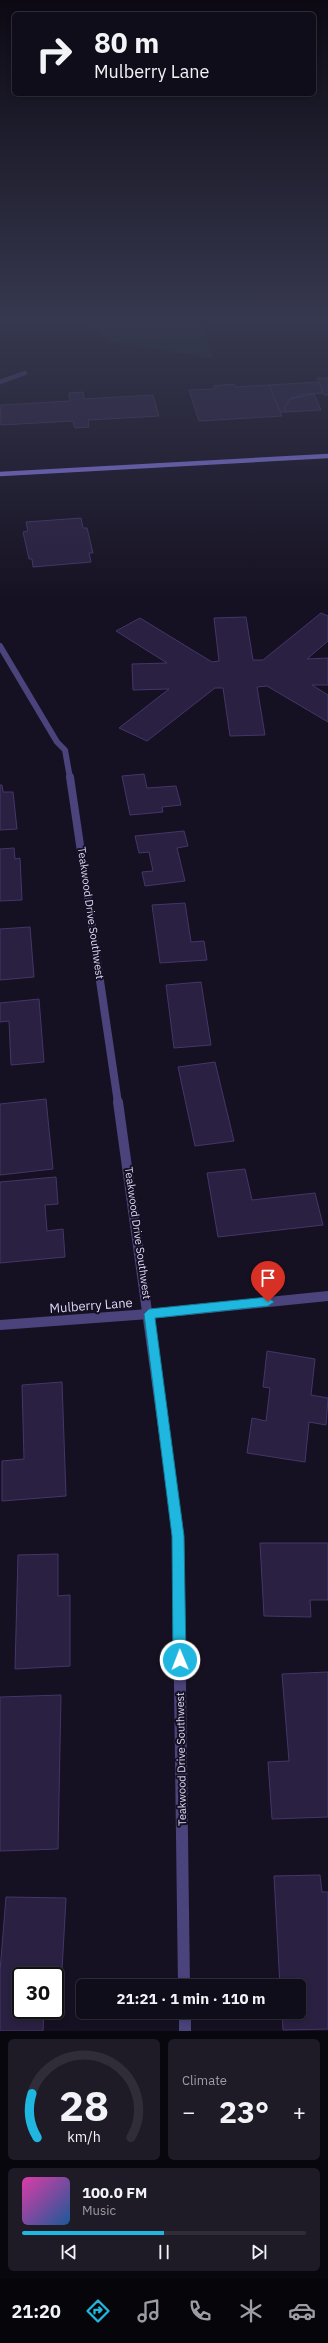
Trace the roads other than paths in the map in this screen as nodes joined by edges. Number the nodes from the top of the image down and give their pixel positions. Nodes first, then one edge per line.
1 (328, 456) edge
2 (0, 474) edge
3 (0, 646) edge
4 (328, 1296) edge
5 (149, 1314) junction
6 (0, 1325) edge
7 (184, 1979) edge
8 (185, 2019) edge
9 (185, 2031) edge

1 - 2 main road
3 - 5 street, Teakwood Drive Southwest
4 - 5 street, Mulberry Lane
5 - 6 street, Mulberry Lane
5 - 7 street, Teakwood Drive Southwest
8 - 9 street

